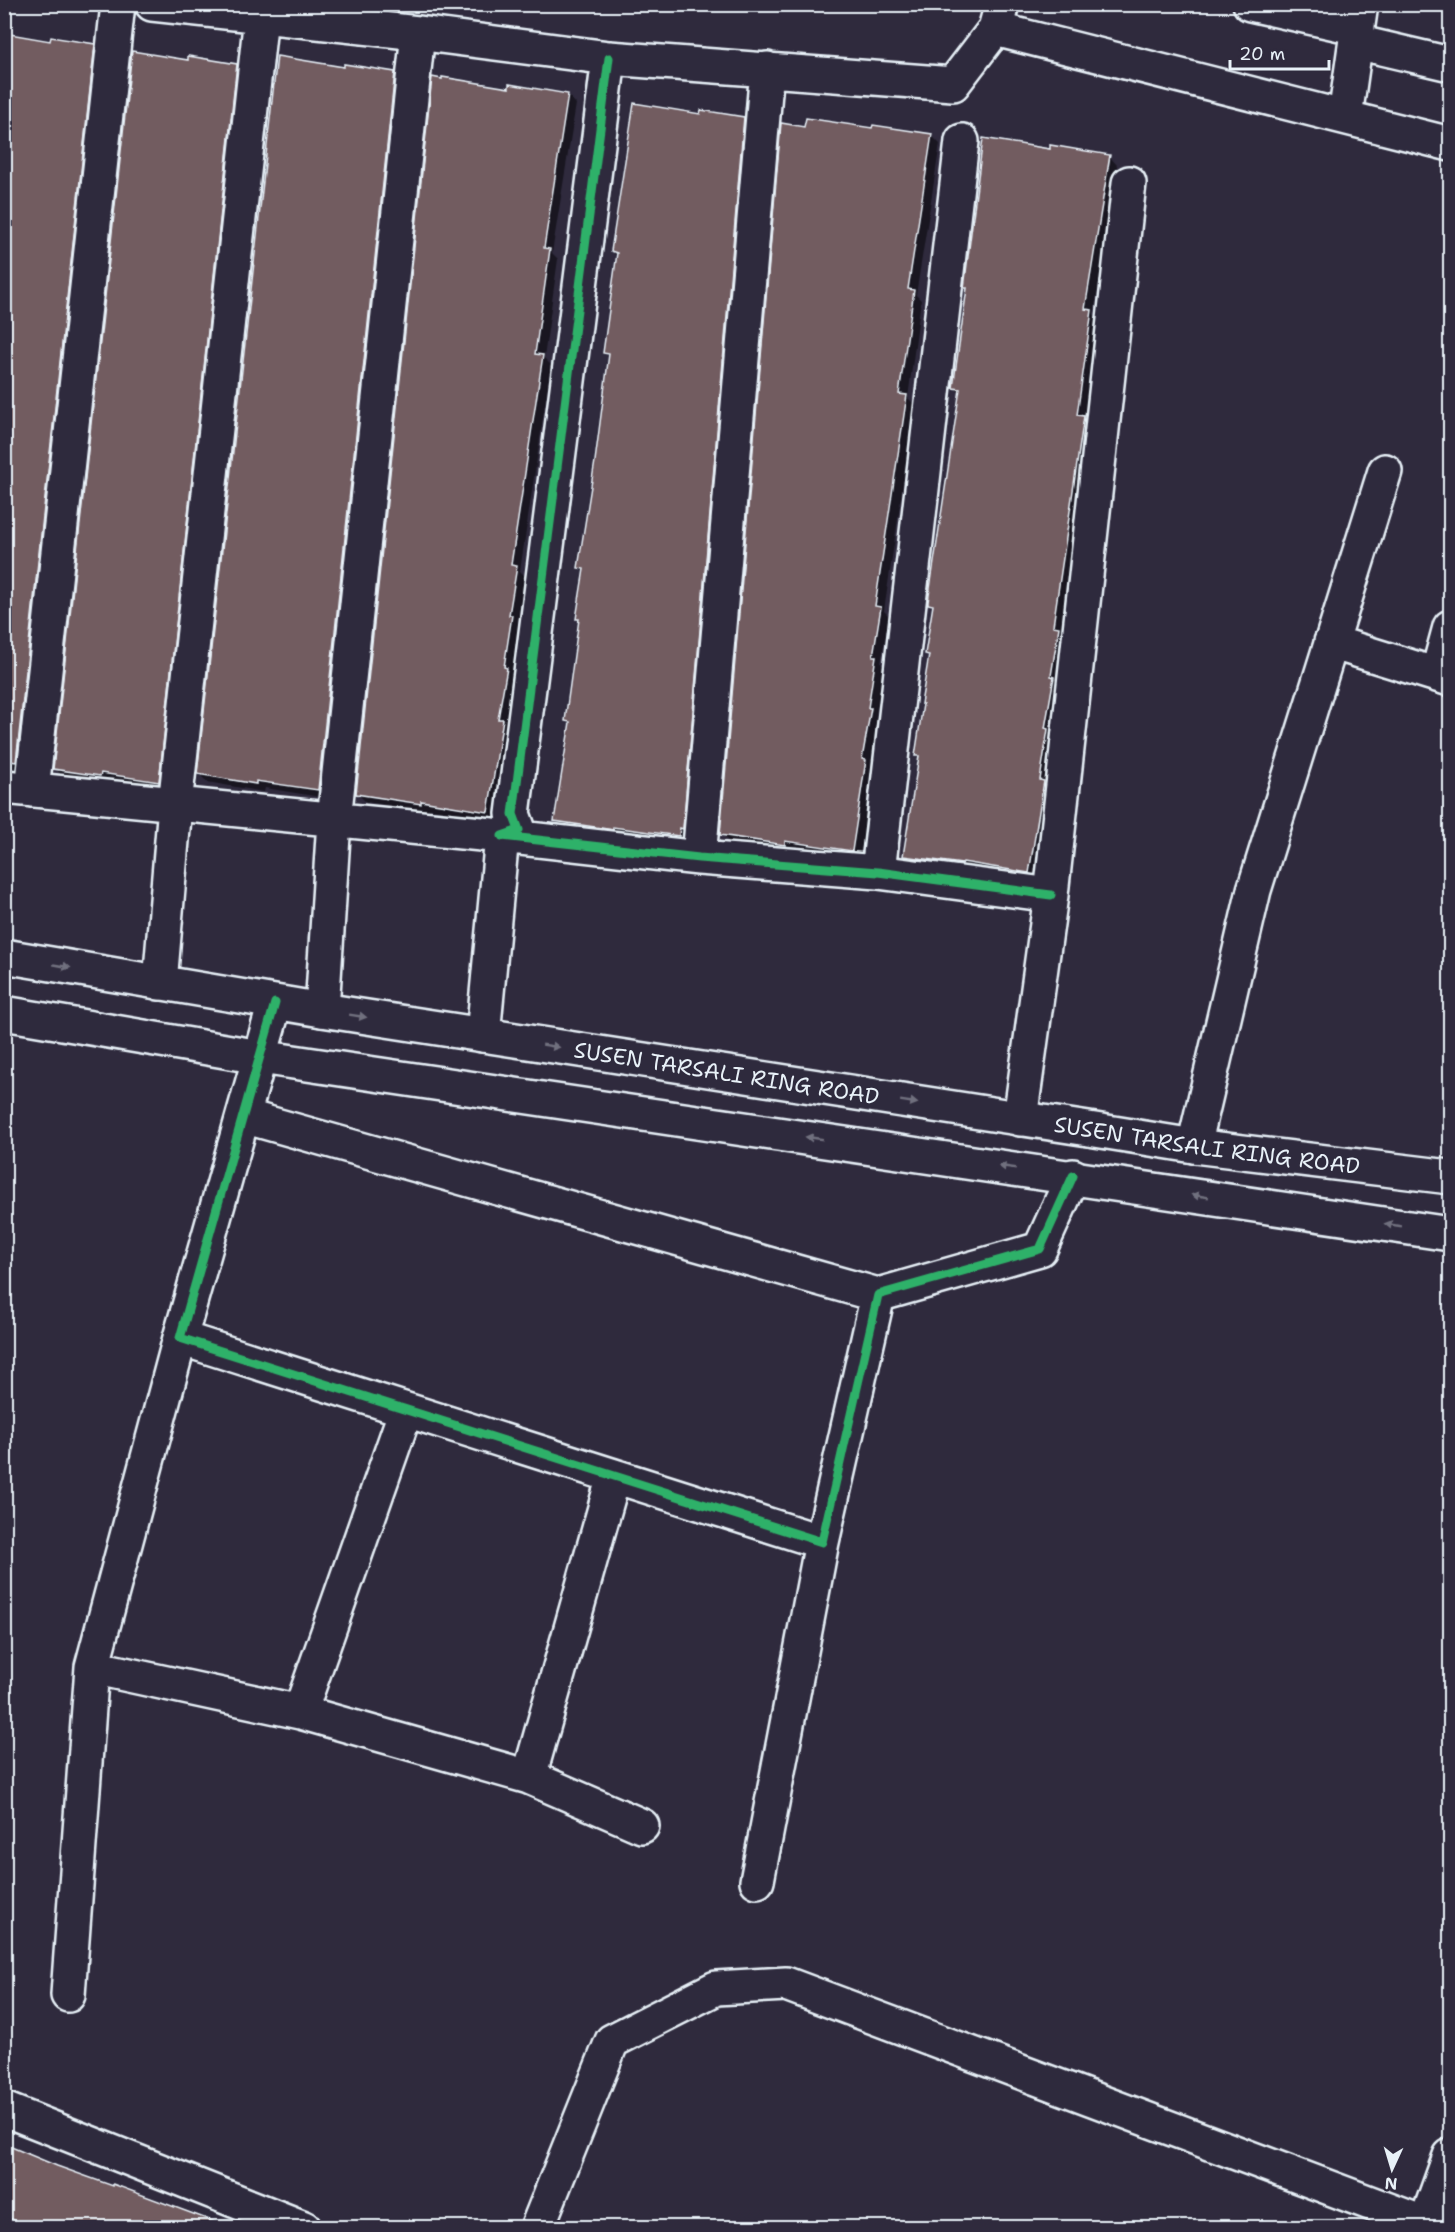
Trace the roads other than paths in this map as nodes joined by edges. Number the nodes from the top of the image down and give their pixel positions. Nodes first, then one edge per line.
1 (118, 4) edge
2 (152, 4) edge
3 (1250, 4) edge
4 (261, 16) junction
5 (999, 17) edge
6 (1358, 25) edge
7 (418, 33) junction
8 (609, 58) junction
9 (1450, 64) edge
10 (767, 69) junction
11 (1345, 117) junction
12 (962, 141) dead end
13 (1450, 144) edge
14 (1129, 183) dead end
15 (1384, 471) dead end
16 (1450, 627) edge
17 (1331, 642) junction
18 (1444, 677) edge
19 (18, 789) edge
20 (174, 805) junction
21 (334, 820) junction
22 (502, 836) junction
23 (699, 858) junction
24 (878, 872) junction
25 (1051, 895) junction
26 (4, 956) edge
27 (160, 982) junction
28 (275, 1003) junction
29 (322, 1010) junction
30 (4, 1013) edge
31 (483, 1035) junction
32 (260, 1057) junction
33 (243, 1116) junction
34 (1020, 1119) junction
35 (1194, 1146) junction
36 (1074, 1176) junction
37 (1450, 1177) edge
38 (1450, 1234) edge
39 (878, 1295) junction
40 (180, 1338) junction
41 (406, 1410) junction
42 (614, 1476) junction
43 (822, 1542) junction
44 (92, 1667) junction
45 (300, 1712) junction
46 (529, 1777) junction
47 (642, 1826) dead end
48 (757, 1881) dead end
49 (68, 1995) dead end
50 (4, 2109) edge
51 (1450, 2156) edge
52 (1425, 2226) edge
53 (304, 2228) edge
54 (537, 2228) edge

1 - 19 main road
2 - 4 main road
3 - 6 main road
4 - 7 main road
4 - 20 main road
5 - 10 main road
5 - 11 main road
6 - 9 main road
6 - 11 main road
7 - 8 main road
7 - 21 main road
8 - 10 main road
8 - 22 main road
10 - 23 main road
11 - 13 main road
12 - 24 main road
14 - 25 main road
15 - 17 main road
16 - 18 main road
17 - 18 main road
17 - 35 main road
19 - 20 main road
20 - 21 main road
20 - 27 main road
21 - 22 main road
21 - 29 main road
22 - 23 main road
22 - 31 main road
23 - 24 main road
24 - 25 main road
25 - 34 main road
26 -> 27 main road, SUSEN TARSALI RING ROAD
27 - 28 main road, SUSEN TARSALI RING ROAD
28 - 29 main road, SUSEN TARSALI RING ROAD
28 - 32 main road
29 -> 31 main road, SUSEN TARSALI RING ROAD
30 - 32 main road
31 -> 34 main road, SUSEN TARSALI RING ROAD
32 - 33 main road
36 -> 32 main road
33 - 39 main road
33 - 40 main road
34 - 35 main road, SUSEN TARSALI RING ROAD
35 - 37 main road, SUSEN TARSALI RING ROAD
38 -> 36 main road
36 - 39 main road
39 - 43 main road
40 - 41 main road
40 - 44 main road
41 - 42 main road
41 - 45 main road
42 - 43 main road
42 - 46 main road
43 - 48 main road
44 - 45 main road
44 - 49 main road
45 - 46 main road
46 - 47 main road
50 - 53 main road
51 - 52 main road
52 - 54 main road

